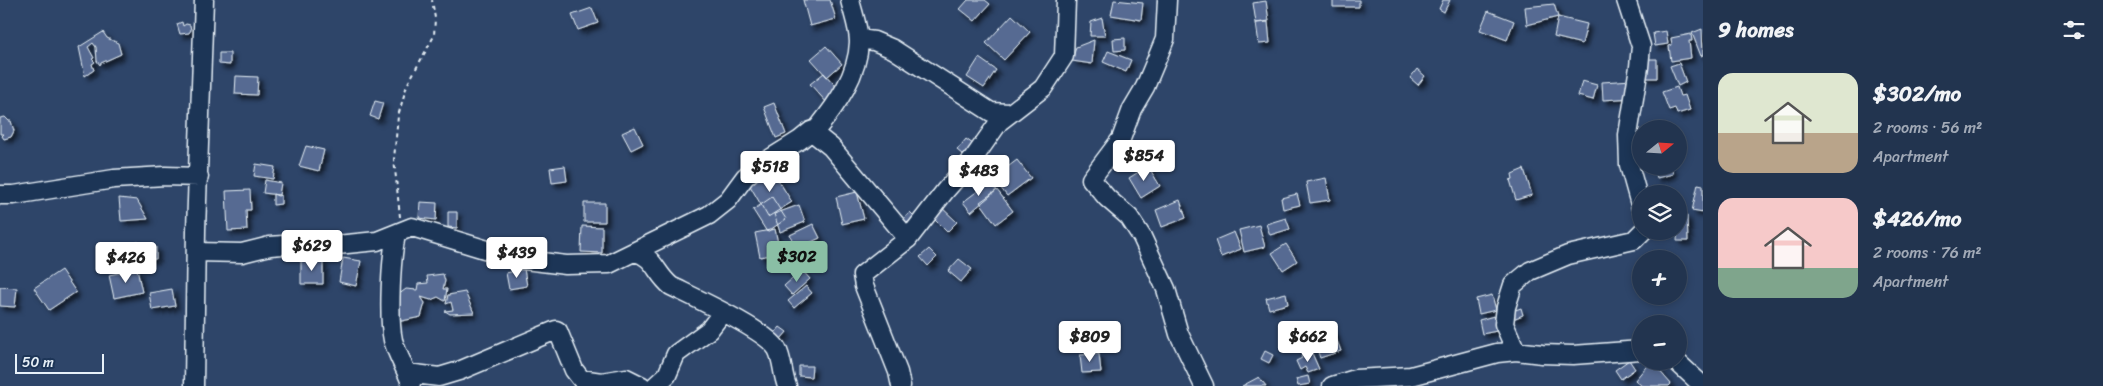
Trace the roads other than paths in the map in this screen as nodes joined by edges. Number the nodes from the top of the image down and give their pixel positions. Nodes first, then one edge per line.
1 (204, 0) edge
2 (850, 0) edge
3 (1066, 0) edge
4 (1167, 0) edge
5 (1626, 0) edge
6 (858, 39) junction
7 (1009, 113) junction
8 (811, 131) junction
9 (199, 177) junction
10 (1635, 185) edge
11 (7, 195) edge
12 (0, 207) edge
13 (399, 233) junction
14 (908, 239) junction
15 (1634, 240) edge
16 (196, 252) junction
17 (635, 252) junction
18 (722, 313) junction
19 (1516, 351) junction
20 (1632, 351) edge
21 (1686, 370) edge
22 (410, 380) edge
23 (194, 386) edge
24 (642, 386) edge
25 (655, 386) edge
26 (786, 386) edge
27 (901, 386) edge
28 (1204, 386) edge
29 (1332, 386) edge
30 (1703, 386) edge

1 - 9 street
2 - 6 street
3 - 7 street
4 - 28 street
5 - 10 street
6 - 7 street
6 - 8 street
7 - 14 street
8 - 14 street
8 - 17 street
9 - 11 street
9 - 16 street
11 - 12 street
13 - 16 street
13 - 17 street
13 - 22 street
14 - 27 street
15 - 19 street
16 - 23 street
17 - 18 street
18 - 25 street
18 - 26 street
19 - 20 street
19 - 29 street
21 - 30 street
22 - 24 street

